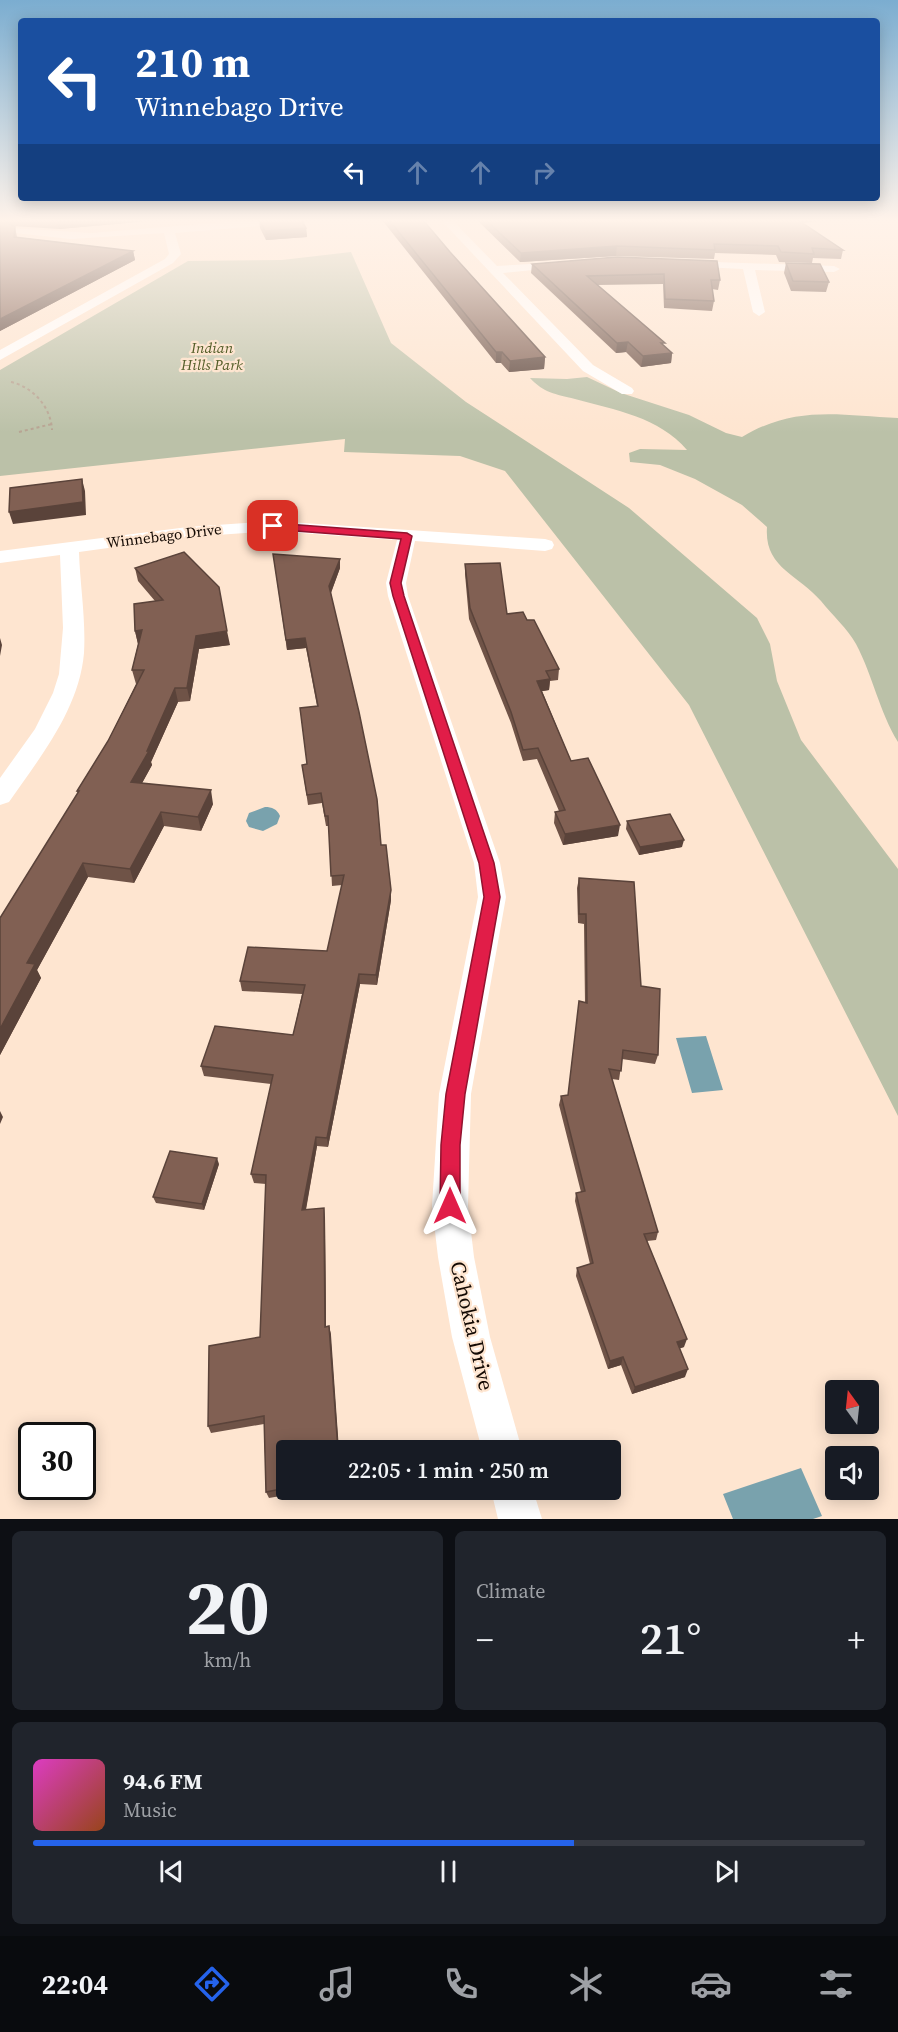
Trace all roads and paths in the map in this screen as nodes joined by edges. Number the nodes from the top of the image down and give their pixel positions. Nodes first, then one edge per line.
1 (116, 291) edge
2 (514, 291) edge
3 (754, 291) edge
4 (759, 312) dead end
5 (0, 357) edge
6 (11, 382) dead end
7 (627, 391) dead end
8 (52, 424) junction
9 (52, 430) dead end
10 (20, 432) dead end
11 (407, 536) junction
12 (545, 545) dead end
13 (69, 548) junction
14 (0, 558) edge
15 (0, 796) edge
16 (499, 1440) edge
17 (515, 1500) edge
18 (520, 1519) edge

1 - 5 street
2 - 7 street
3 - 4 street
6 - 8 path
8 - 9 path
8 - 10 path
11 - 12 street, Winnebago Drive
11 - 13 street, Winnebago Drive
11 - 16 street, Cahokia Drive
13 - 14 street, Winnebago Drive
13 - 15 street
17 - 18 street

